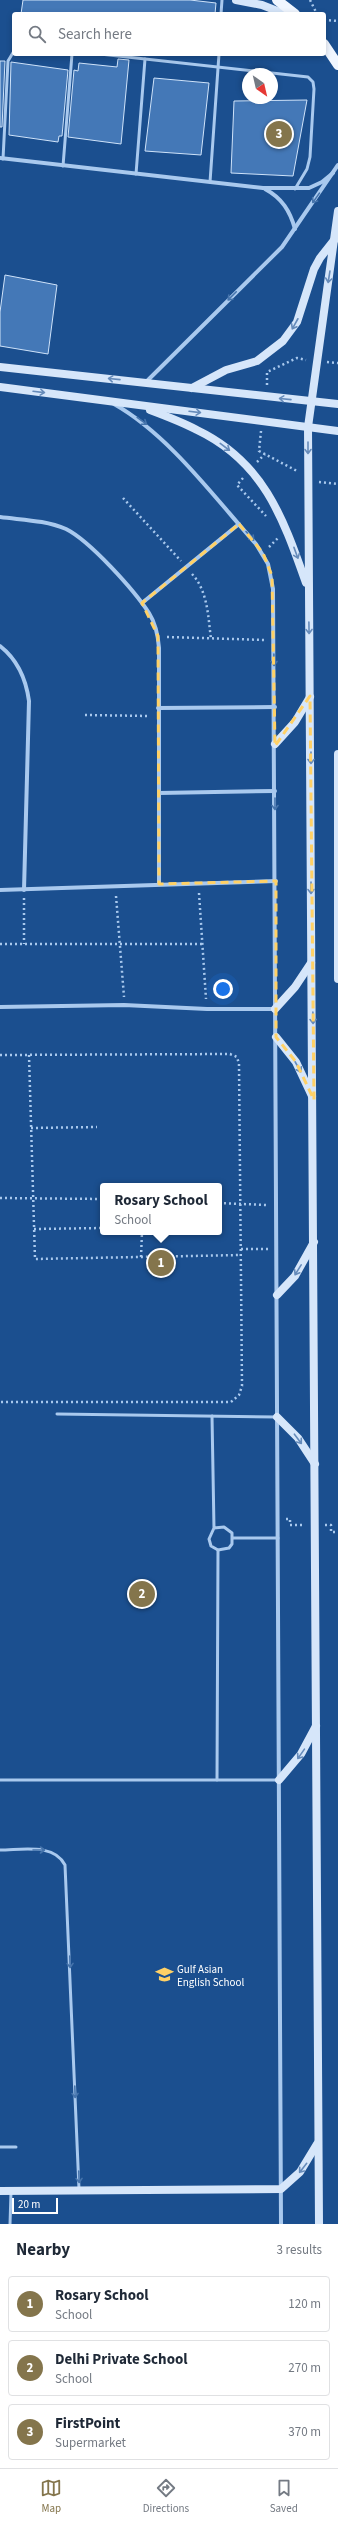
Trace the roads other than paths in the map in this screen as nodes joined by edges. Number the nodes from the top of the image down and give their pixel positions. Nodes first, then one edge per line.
1 (222, 0) edge
2 (236, 0) edge
3 (277, 0) edge
4 (222, 12) edge
5 (279, 12) edge
6 (292, 12) edge
7 (326, 47) edge
8 (12, 54) edge
9 (72, 56) edge
10 (118, 56) edge
11 (219, 56) edge
12 (145, 59) junction
13 (338, 65) edge
14 (218, 66) junction
15 (2, 159) edge
16 (338, 165) edge
17 (63, 166) junction
18 (333, 173) junction
19 (136, 174) junction
20 (210, 182) junction
21 (263, 188) junction
22 (295, 189) junction
23 (338, 211) edge
24 (295, 229) junction
25 (335, 240) junction
26 (0, 367) edge
27 (145, 383) junction
28 (0, 387) edge
29 (192, 388) junction
30 (109, 401) junction
31 (313, 402) junction
32 (338, 404) edge
33 (140, 405) junction
34 (308, 427) junction
35 (338, 431) edge
36 (0, 517) edge
37 (239, 524) junction
38 (308, 589) junction
39 (142, 603) junction
40 (0, 646) edge
41 (310, 696) junction
42 (275, 707) junction
43 (158, 708) junction
44 (275, 744) junction
45 (338, 754) edge
46 (275, 791) junction
47 (159, 794) junction
48 (276, 881) junction
49 (160, 884) junction
50 (0, 890) edge
51 (24, 890) junction
52 (337, 930) edge
53 (312, 962) junction
54 (338, 979) edge
55 (0, 1007) edge
56 (276, 1009) junction
57 (276, 1037) junction
58 (314, 1100) junction
59 (314, 1242) junction
60 (277, 1295) junction
61 (57, 1414) dead end
62 (212, 1416) junction
63 (277, 1417) junction
64 (315, 1464) junction
65 (214, 1528) junction
66 (233, 1538) junction
67 (278, 1538) junction
68 (218, 1550) junction
69 (318, 1724) junction
70 (0, 1780) edge
71 (217, 1780) junction
72 (279, 1780) junction
73 (0, 1850) edge
74 (319, 2141) junction
75 (0, 2147) edge
76 (16, 2147) dead end
77 (281, 2189) junction
78 (0, 2191) edge
79 (11, 2191) junction
80 (79, 2192) junction
81 (10, 2224) edge
82 (281, 2224) edge
83 (319, 2224) edge

1 - 4 lane
2 - 5 main road
3 - 6 main road
7 - 13 main road
8 - 15 lane
9 - 17 lane
10 - 12 lane
11 - 14 lane
12 - 14 lane
12 - 19 lane
14 - 20 lane
14 - 22 lane
15 - 17 street
16 - 18 street
17 - 19 street
18 - 22 street
18 -> 24 street
19 - 20 street
20 - 21 street
21 - 22 street
21 - 24 street
23 - 25 main road
24 -> 27 street
25 -> 29 main road
25 -> 31 main road
27 -> 26 main road
27 - 29 main road
28 -> 30 main road
31 -> 29 main road
30 - 33 main road
30 -> 37 street
31 - 32 main road
31 - 34 main road
33 -> 34 main road
33 -> 38 main road
34 - 35 main road
34 -> 38 main road
36 - 39 street
37 - 39 street
37 -> 42 street
38 -> 41 main road
39 - 43 street
40 - 51 street
41 - 44 main road
41 -> 53 main road
42 - 43 street
42 - 44 street
43 - 47 street
44 - 46 street
45 - 52 main road
46 - 47 street
46 -> 48 street
47 - 49 street
48 - 49 street
48 - 56 street
49 - 51 street
50 - 51 street
52 - 54 main road
53 - 56 main road
53 -> 58 main road
55 - 56 street
56 - 57 street
57 -> 58 main road
57 - 60 street
58 - 59 main road
59 -> 60 main road
59 - 64 main road
60 - 63 street
61 - 62 lane
62 - 63 lane
62 - 65 lane
63 -> 64 main road
63 - 67 street
64 - 69 main road
65 - 66 lane
65 - 68 lane
66 - 67 lane
66 - 68 lane
67 - 72 street
68 - 71 lane
69 -> 72 main road
69 - 74 main road
70 - 71 lane
71 - 72 lane
72 - 77 street
73 -> 80 lane
74 -> 77 main road
74 - 83 main road
75 - 76 lane
77 - 80 main road
77 - 82 street
78 - 79 main road
79 - 80 main road
79 - 81 lane

